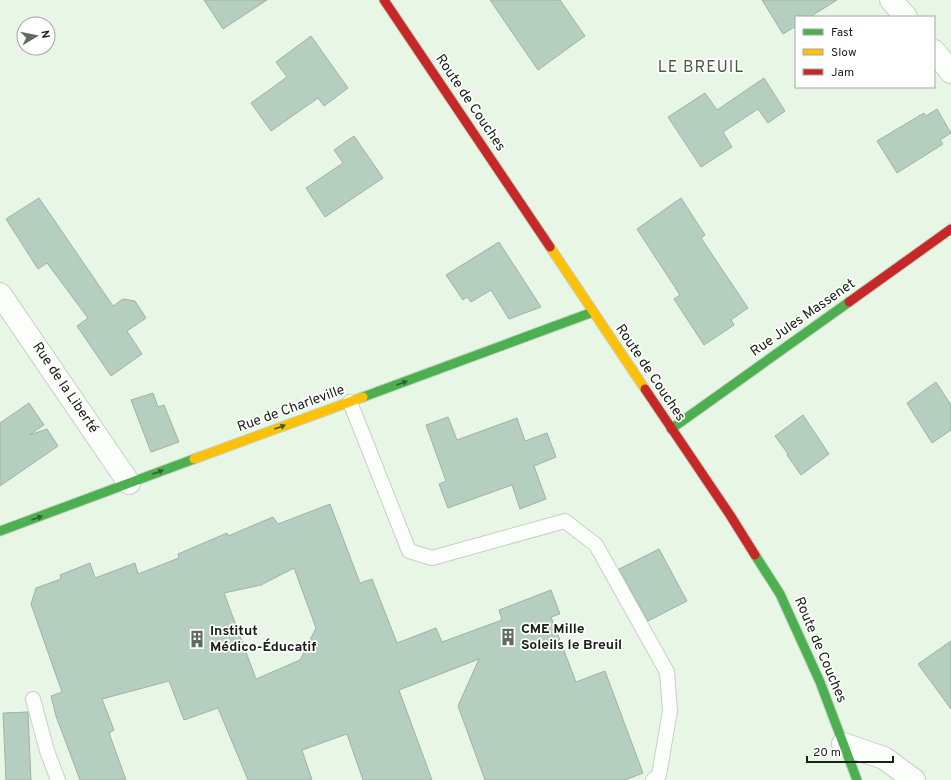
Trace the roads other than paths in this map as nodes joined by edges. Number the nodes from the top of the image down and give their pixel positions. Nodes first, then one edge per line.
1 (384, 0) edge
2 (891, 0) edge
3 (905, 16) edge
4 (935, 52) edge
5 (951, 72) edge
6 (951, 230) edge
7 (0, 294) edge
8 (593, 312) junction
9 (350, 402) junction
10 (671, 429) junction
11 (129, 483) junction
12 (0, 531) edge
13 (33, 698) dead end
14 (843, 744) junction
15 (58, 780) edge
16 (653, 780) edge
17 (857, 780) edge
18 (914, 780) edge

1 - 8 street, Route de Couches
2 - 3 street
4 - 5 street
6 - 10 street, Rue Jules Massenet
7 - 11 street, Rue de la Liberté
9 -> 8 street, Rue de Charleville
8 - 10 street, Route de Couches
11 -> 9 street, Rue de Charleville
9 - 16 lane
10 - 14 street, Route de Couches
12 -> 11 street, Rue de Charleville
13 - 15 lane
14 - 17 street, Route de Couches
14 - 18 street

